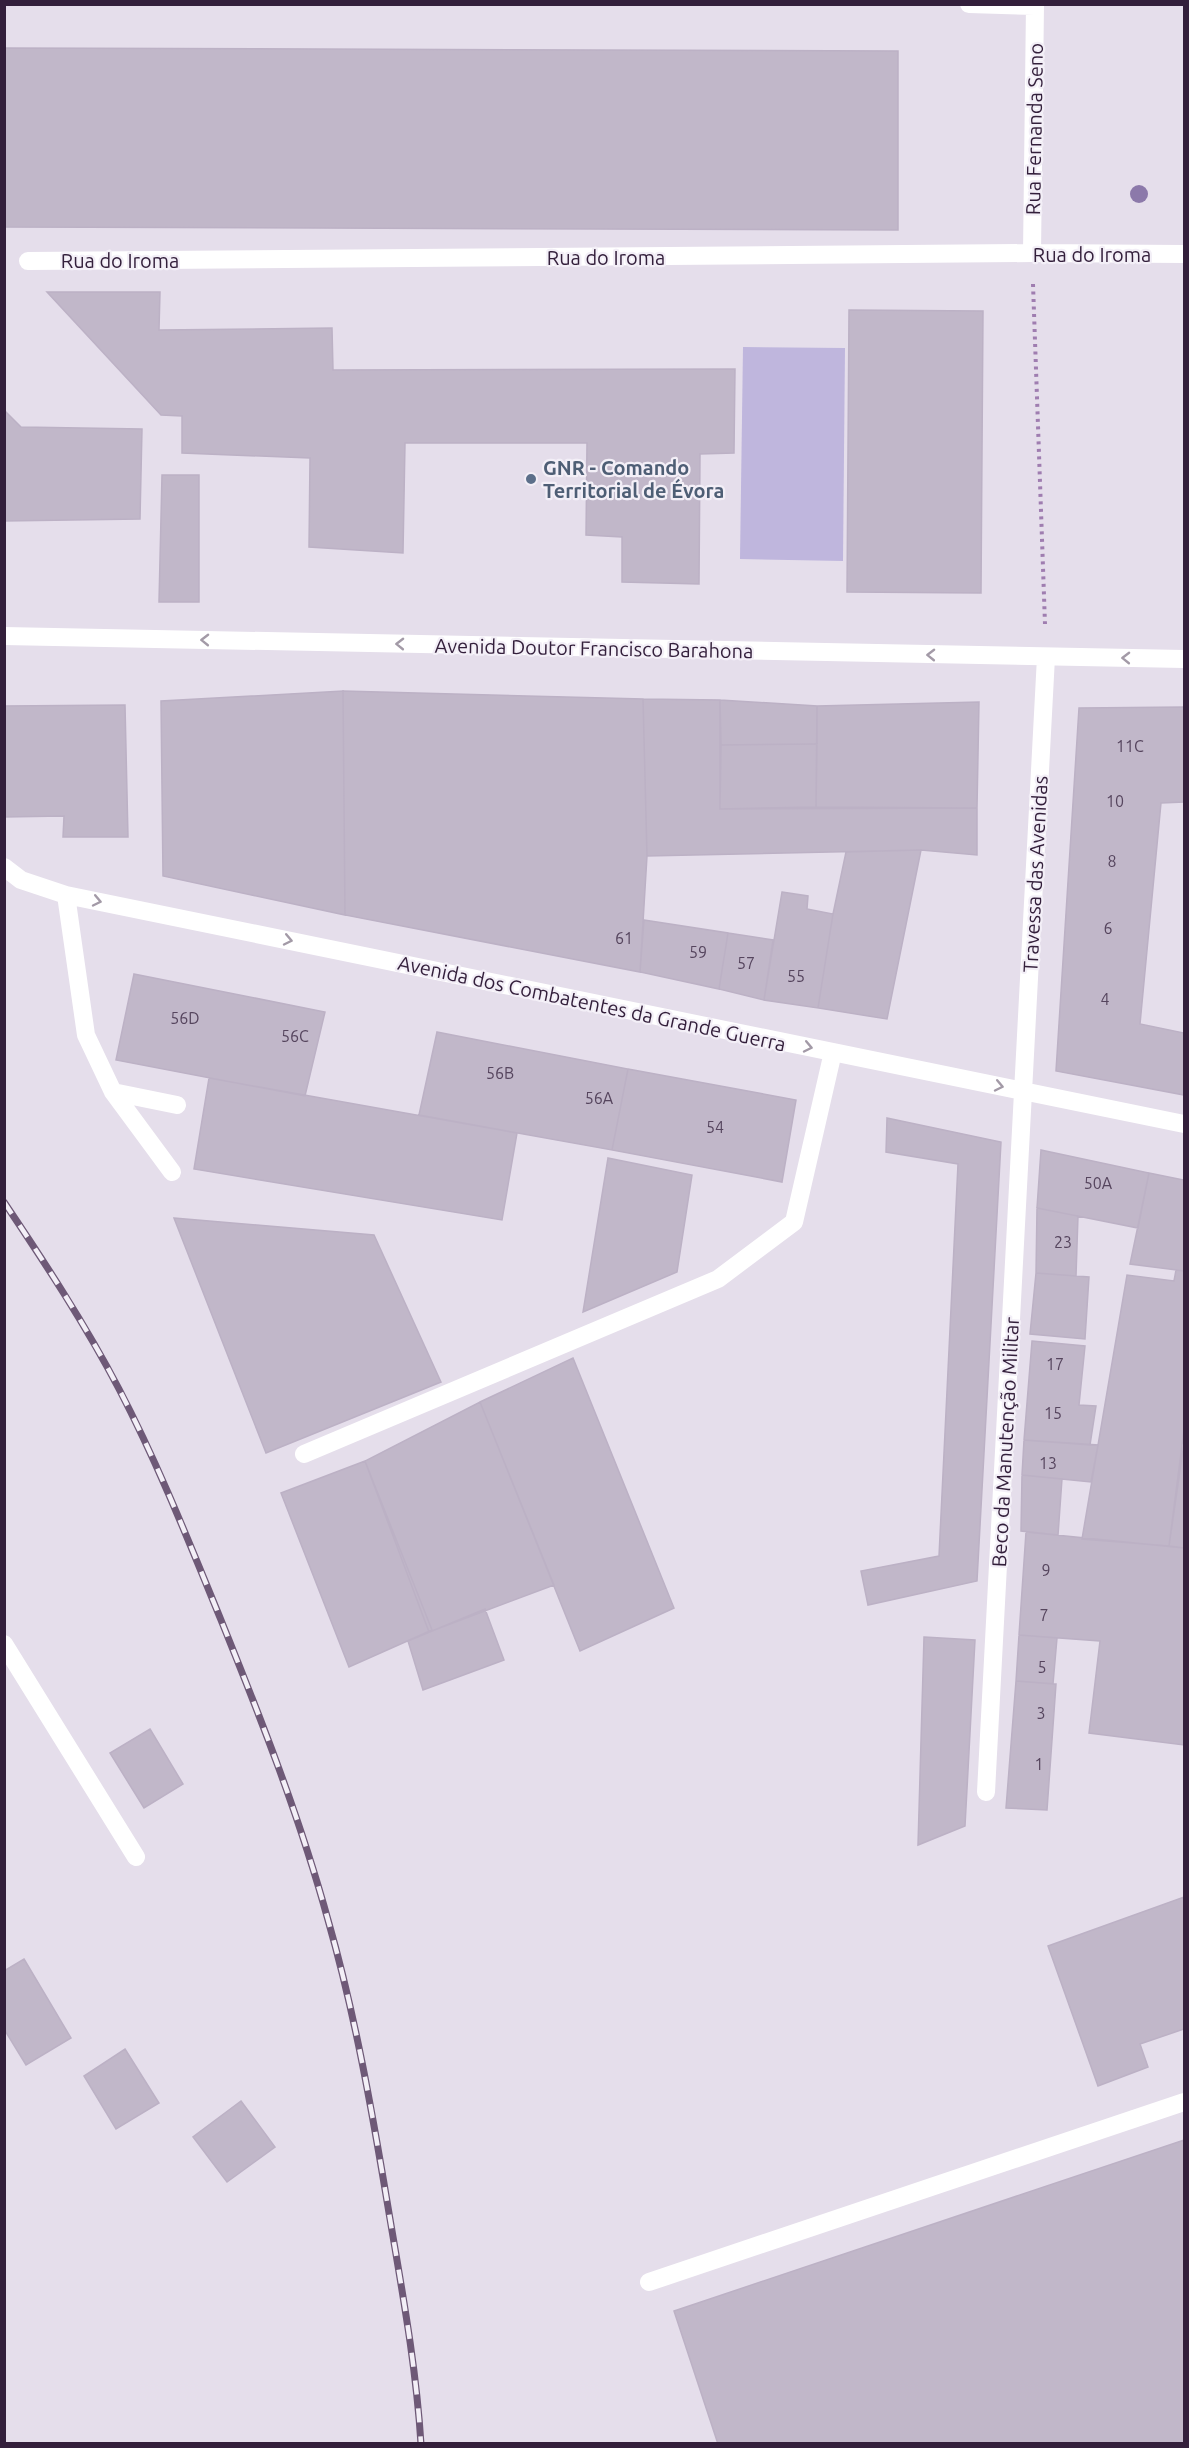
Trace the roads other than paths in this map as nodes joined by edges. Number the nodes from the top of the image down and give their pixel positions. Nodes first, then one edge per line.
1 (969, 4) edge
2 (1035, 5) edge
3 (1032, 253) junction
4 (1185, 254) edge
5 (28, 261) dead end
6 (4, 636) edge
7 (1046, 657) junction
8 (1185, 659) edge
9 (4, 867) edge
10 (66, 895) junction
11 (833, 1052) junction
12 (113, 1092) junction
13 (1024, 1092) junction
14 (177, 1105) dead end
15 (1185, 1124) edge
16 (172, 1172) dead end
17 (304, 1454) dead end
18 (4, 1644) edge
19 (986, 1792) dead end
20 (136, 1857) dead end
21 (1185, 2102) edge
22 (649, 2282) dead end

1 - 2 street
2 - 3 street, Rua Fernanda Seno
3 - 4 street, Rua do Iroma
3 - 5 street, Rua do Iroma
7 -> 6 street, Avenida Doutor Francisco Barahona
8 -> 7 street, Avenida Doutor Francisco Barahona
7 - 13 street, Travessa das Avenidas
9 - 10 street, Avenida dos Combatentes da Grande Guerra
10 -> 11 street, Avenida dos Combatentes da Grande Guerra
10 - 12 street
11 -> 13 street, Avenida dos Combatentes da Grande Guerra
11 - 17 street
12 - 14 street
12 - 16 street
13 - 15 street, Avenida dos Combatentes da Grande Guerra
13 - 19 street, Beco da Manutenção Militar
18 - 20 street
21 - 22 street

